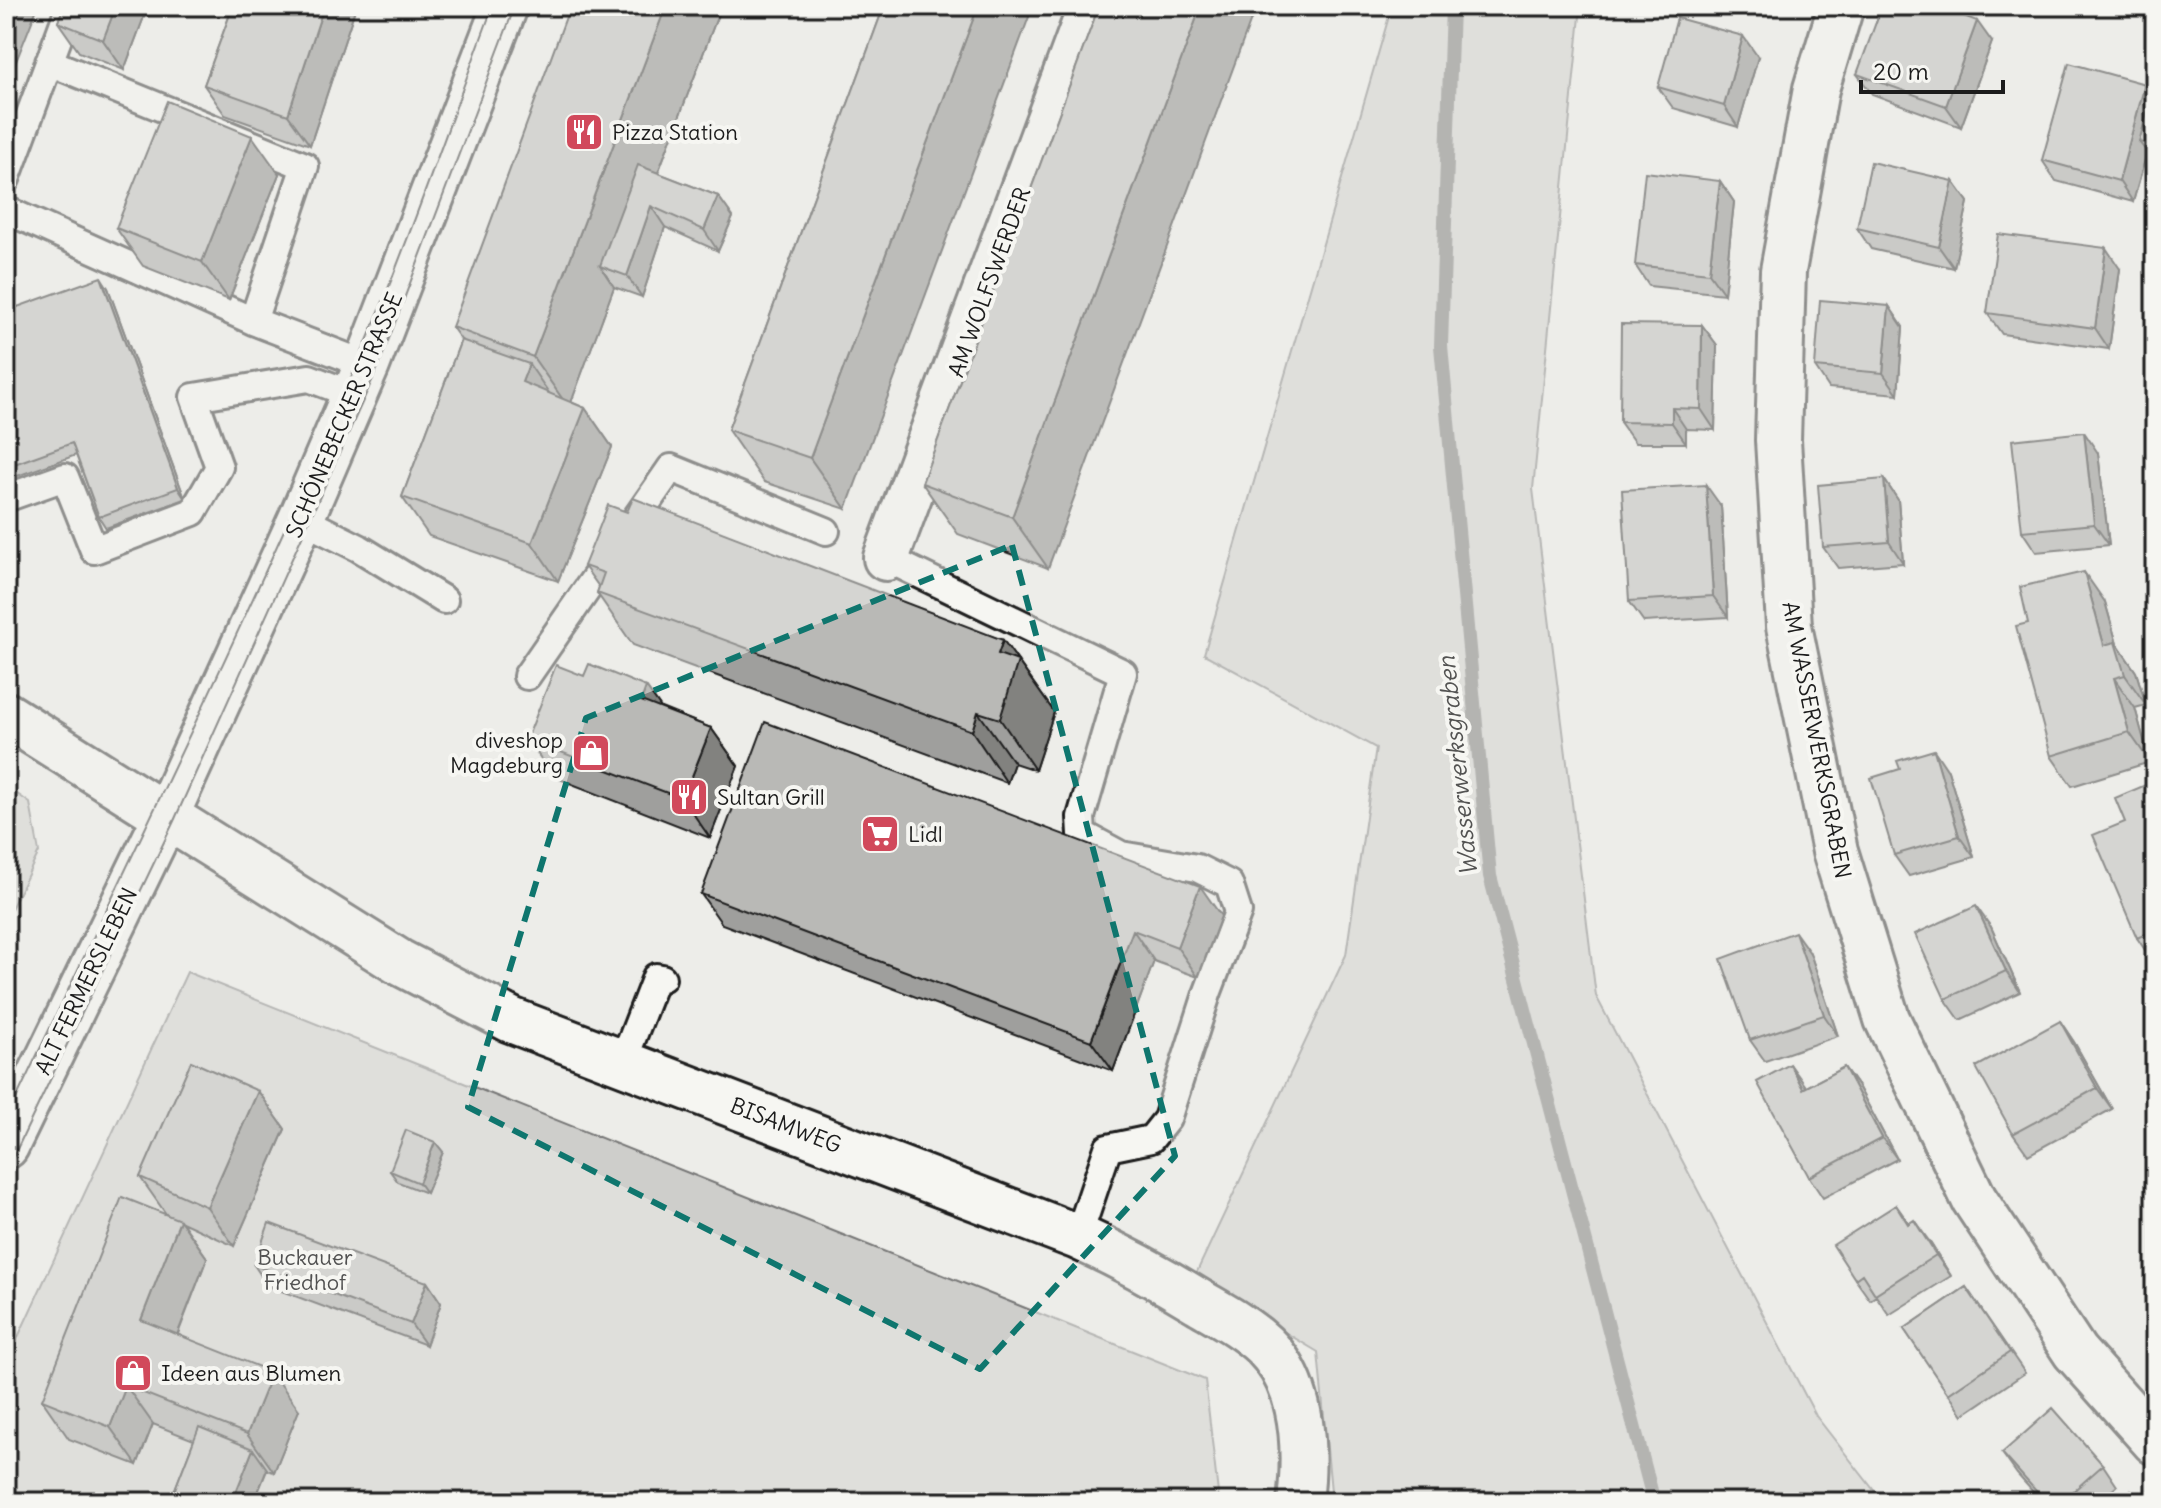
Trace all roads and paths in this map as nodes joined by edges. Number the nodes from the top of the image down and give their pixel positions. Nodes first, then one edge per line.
1 (70, 6) edge
2 (505, 6) edge
3 (1091, 6) edge
4 (1841, 6) edge
5 (49, 62) junction
6 (6, 179) edge
7 (6, 210) edge
8 (253, 321) junction
9 (360, 380) junction
10 (6, 498) edge
11 (301, 519) junction
12 (826, 531) dead end
13 (886, 558) joint
14 (444, 600) dead end
15 (527, 676) dead end
16 (6, 715) edge
17 (166, 816) junction
18 (662, 978) dead end
19 (623, 1062) junction
20 (6, 1146) edge
21 (1078, 1237) junction
22 (2155, 1442) edge
23 (1300, 1502) edge

1 - 5 lane
2 - 9 street, SCHÖNEBECKER STRASSE
3 - 13 street, AM WOLFSWERDER
4 - 22 street, AM WASSERWERKSGRABEN
5 - 6 lane
5 - 8 lane
7 - 8 lane
8 - 9 lane
9 - 10 lane
9 - 11 street, SCHÖNEBECKER STRASSE
11 - 14 lane
11 - 17 street, SCHÖNEBECKER STRASSE
12 - 15 lane
13 - 21 lane
16 - 17 street, BISAMWEG
17 - 19 street, BISAMWEG
17 - 20 street, ALT FERMERSLEBEN
18 - 19 lane
19 - 21 street, BISAMWEG
21 - 23 street, BISAMWEG

